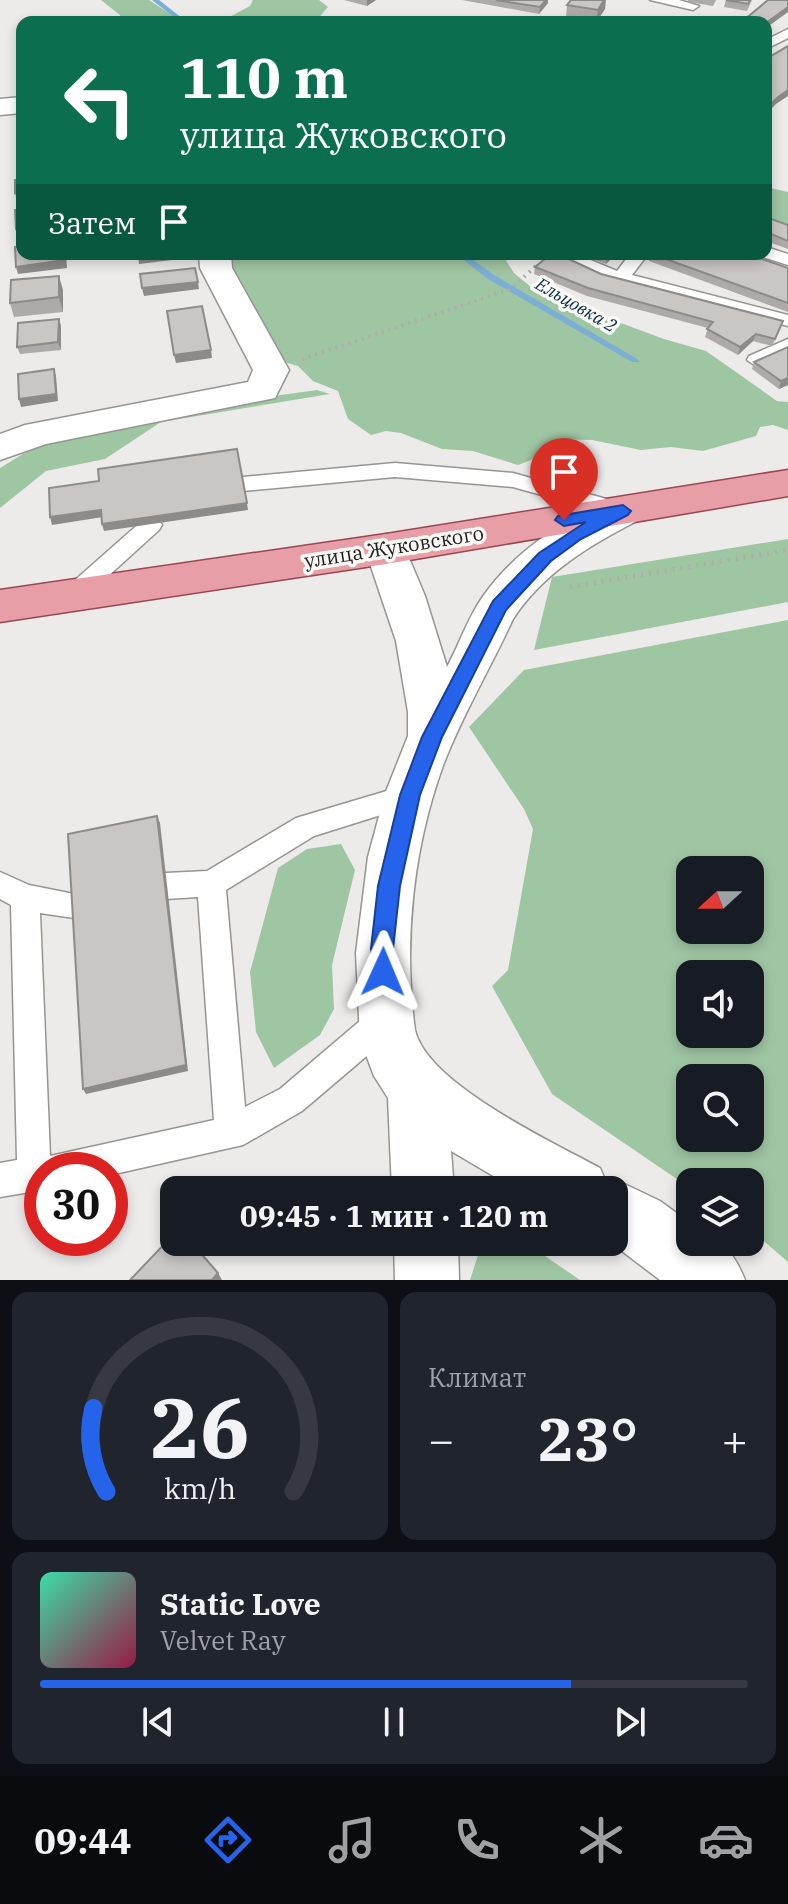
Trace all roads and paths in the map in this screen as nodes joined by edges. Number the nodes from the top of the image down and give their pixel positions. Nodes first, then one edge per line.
1 (656, 0) edge
2 (693, 6) dead end
3 (215, 260) edge
4 (542, 260) edge
5 (576, 260) edge
6 (634, 260) edge
7 (621, 278) junction
8 (788, 321) edge
9 (788, 345) edge
10 (756, 360) edge
11 (271, 370) junction
12 (0, 448) edge
13 (788, 483) edge
14 (243, 484) edge
15 (623, 511) junction
16 (151, 525) edge
17 (386, 549) junction
18 (788, 550) edge
19 (74, 594) junction
20 (0, 606) edge
21 (499, 606) junction
22 (432, 737) junction
23 (410, 795) junction
24 (211, 884) junction
25 (166, 886) edge
26 (12, 892) edge
27 (74, 905) edge
28 (385, 1019) junction
29 (417, 1088) junction
30 (231, 1133) junction
31 (43, 1152) edge
32 (128, 1155) edge
33 (24, 1176) edge
34 (422, 1176) edge
35 (553, 1176) edge
36 (0, 1180) edge
37 (628, 1218) edge
38 (426, 1256) edge
39 (427, 1280) edge
40 (713, 1280) edge

1 - 2 lane
3 - 11 street
4 - 11 path
5 - 7 lane
6 - 7 lane
7 - 8 lane
9 - 10 lane
11 - 12 street
13 - 15 main road, улица Жуковского
14 - 15 lane
15 - 17 main road, улица Жуковского
15 - 21 street
16 - 19 lane
17 - 19 main road, улица Жуковского
17 - 22 street
18 - 21 path
19 - 20 main road, улица Жуковского
21 - 22 street
22 - 23 street
23 - 24 lane
23 - 28 street
24 - 25 lane
24 - 30 lane
26 - 27 lane
26 - 31 lane
28 - 29 street
28 - 30 lane
29 - 34 street
29 - 35 street
30 - 32 lane
33 - 36 lane
37 - 40 street
38 - 39 street

